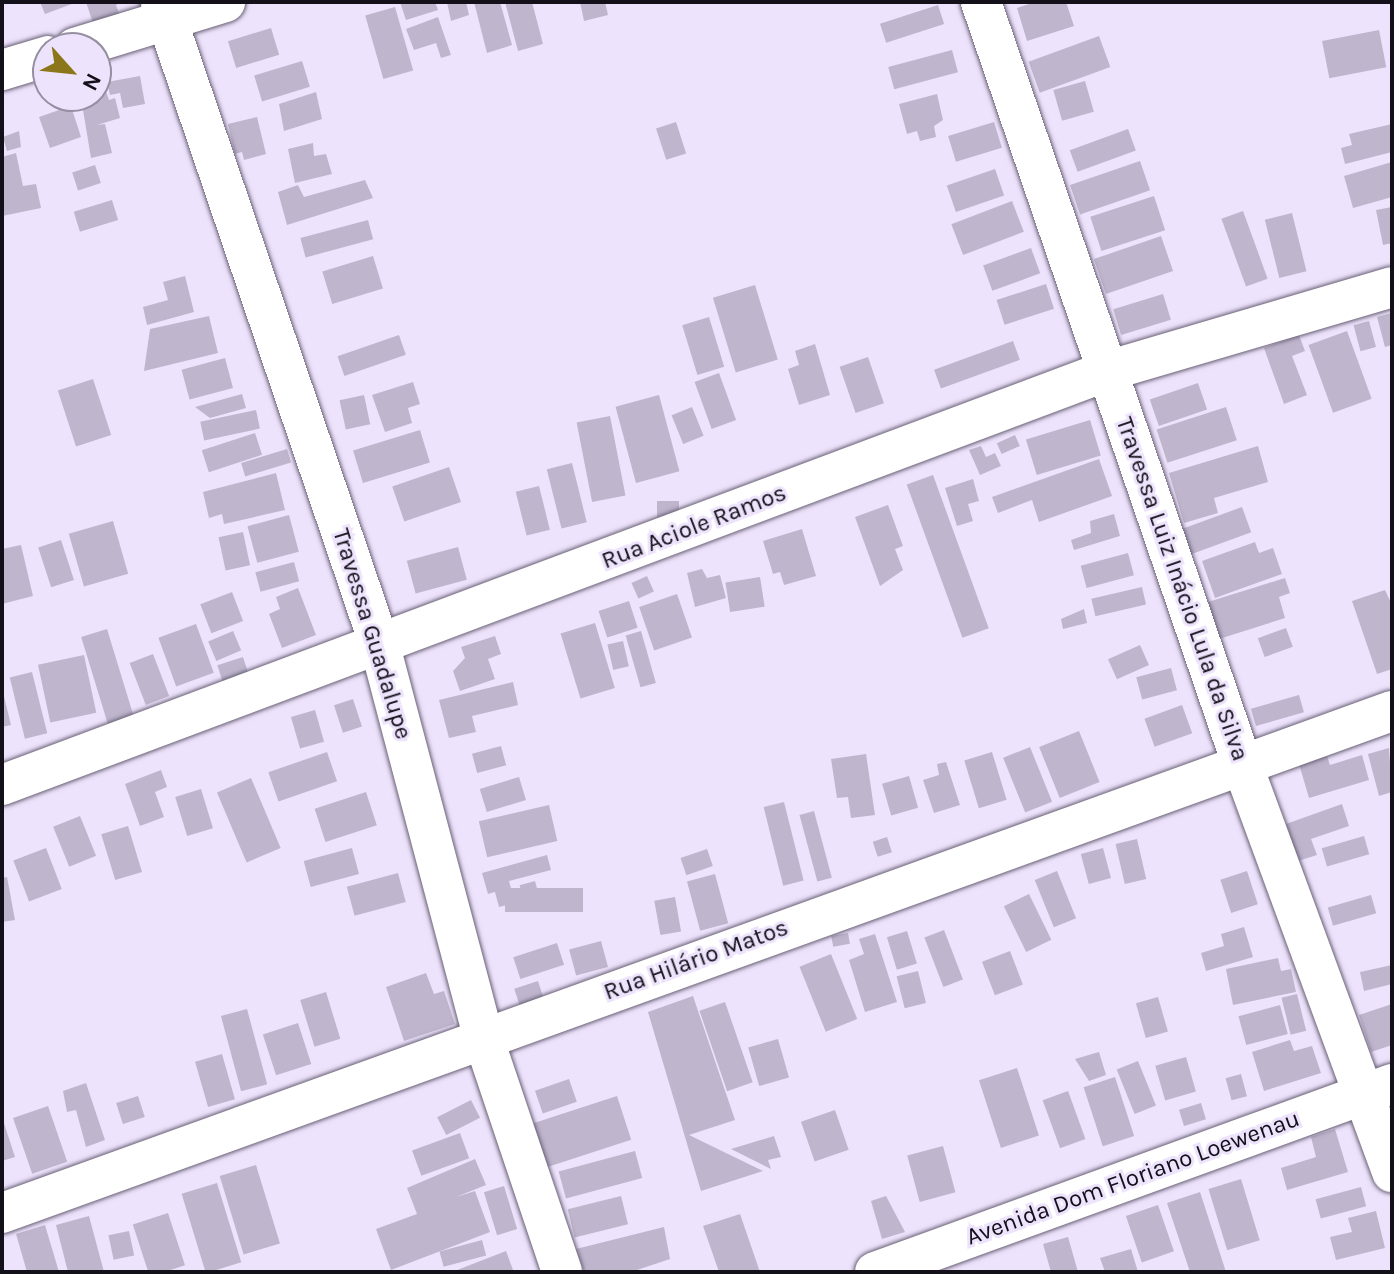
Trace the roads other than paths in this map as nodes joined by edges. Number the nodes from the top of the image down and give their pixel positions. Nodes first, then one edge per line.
1 (225, 2) edge
2 (981, 2) edge
3 (164, 11) edge
4 (112, 33) edge
5 (32, 61) edge
6 (2, 70) edge
7 (1392, 287) edge
8 (1107, 371) junction
9 (380, 646) junction
10 (1392, 711) edge
11 (1242, 764) junction
12 (2, 785) edge
13 (483, 1037) junction
14 (1379, 1088) edge
15 (1392, 1172) edge
16 (2, 1213) edge
17 (562, 1272) edge
18 (875, 1272) edge

1 - 3 street
2 - 8 street, Travessa Luiz Inácio Lula da Silva
3 - 4 street
3 - 9 street, Travessa Guadalupe
5 - 6 street
7 - 8 street, Rua Aciole Ramos
8 - 9 street, Rua Aciole Ramos
8 - 11 street, Travessa Luiz Inácio Lula da Silva
9 - 12 street, Rua Aciole Ramos
9 - 13 street, Travessa Guadalupe
10 - 11 street, Rua Hilário Matos
11 - 13 street, Rua Hilário Matos
11 - 14 street, Travessa Luiz Inácio Lula da Silva
13 - 16 street, Rua Hilário Matos
13 - 17 street, Travessa Guadalupe
14 - 15 street, Travessa Luiz Inácio Lula da Silva
14 - 18 street, Avenida Dom Floriano Loewenau

